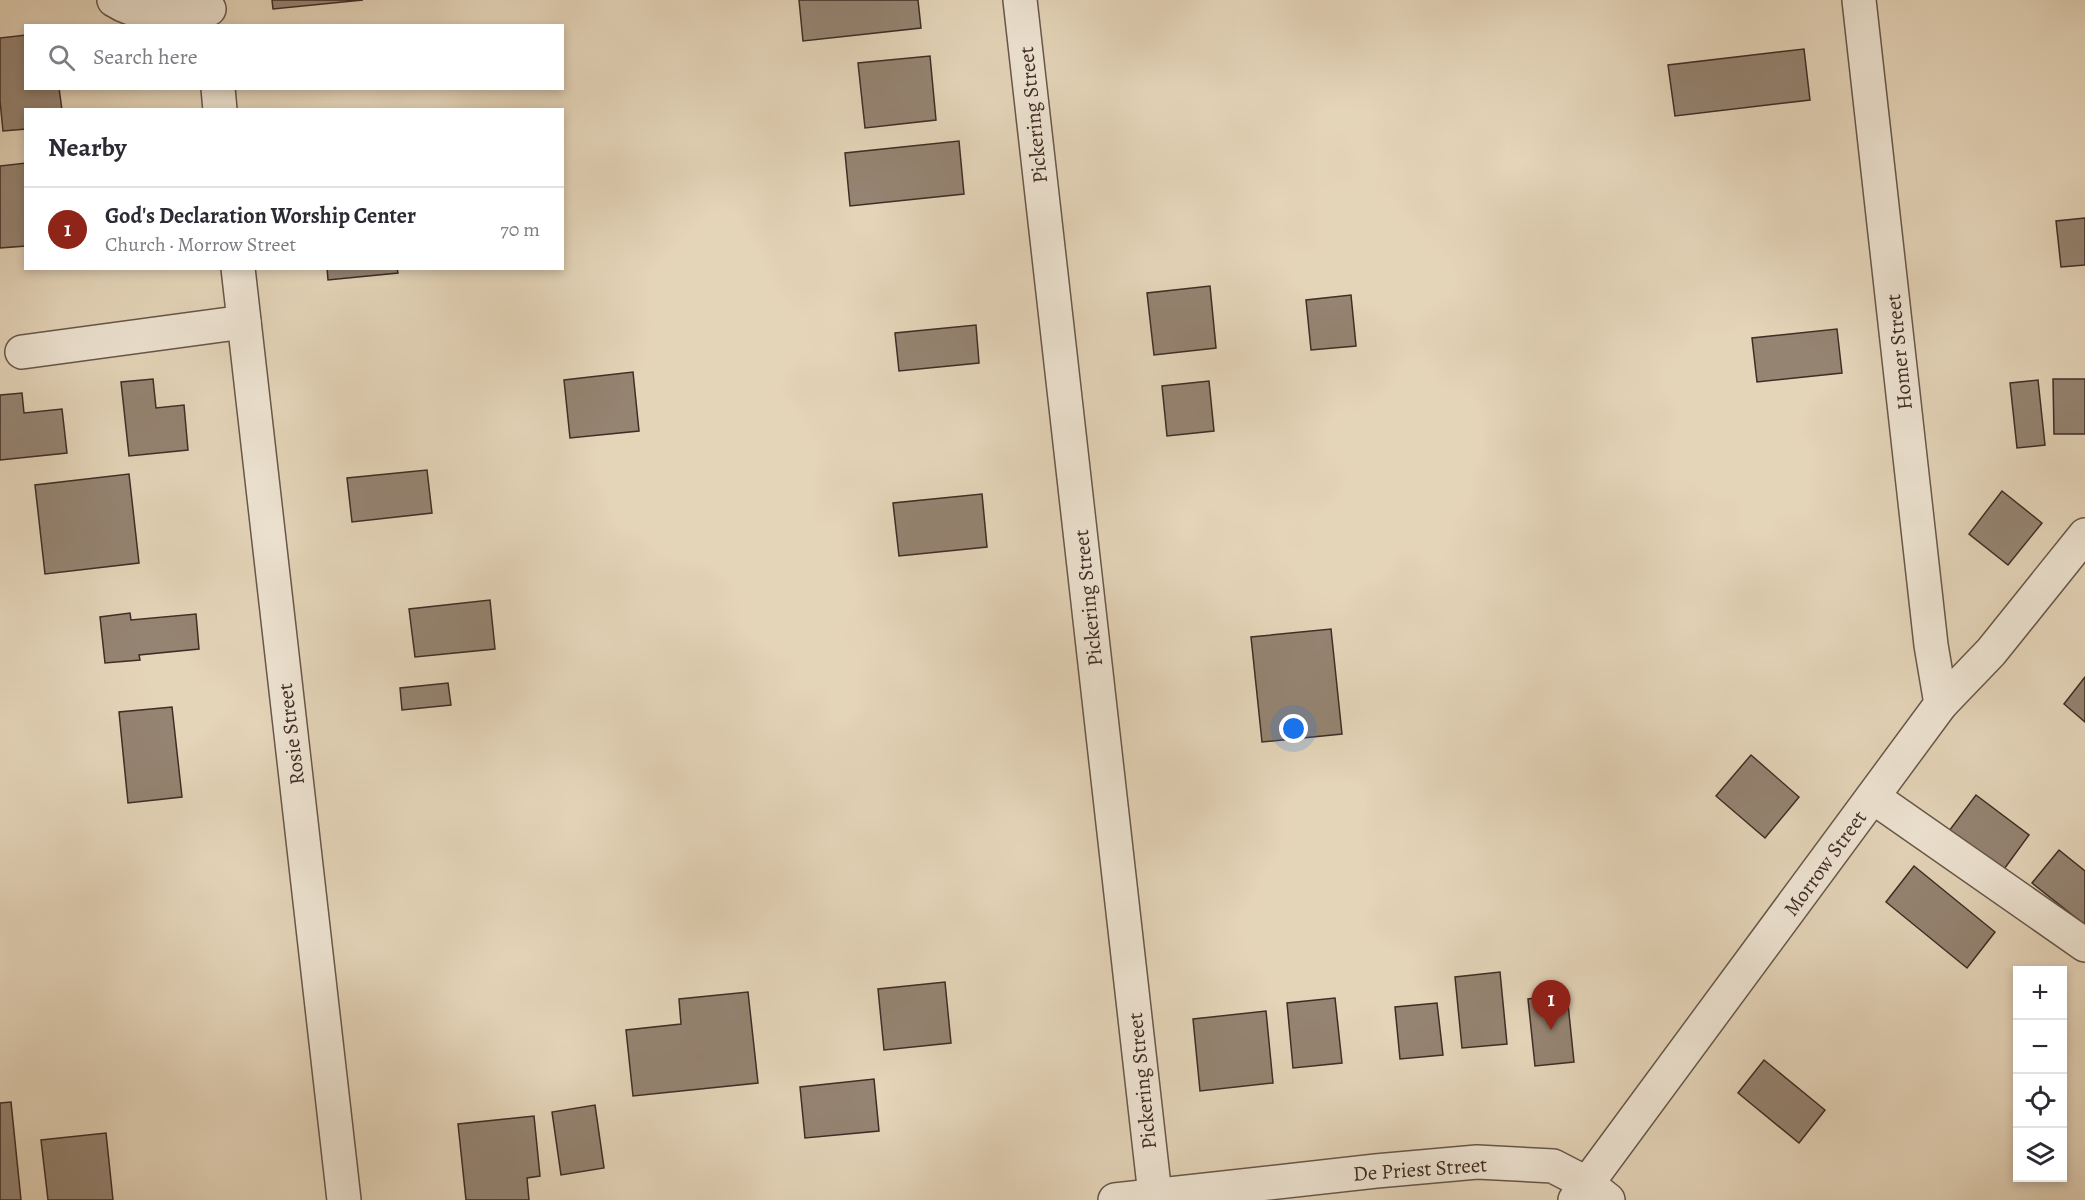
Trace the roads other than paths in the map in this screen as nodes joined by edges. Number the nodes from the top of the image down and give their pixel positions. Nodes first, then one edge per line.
1 (114, 0) edge
2 (1020, 0) edge
3 (1859, 0) edge
4 (209, 12) edge
5 (218, 90) edge
6 (220, 108) edge
7 (238, 270) edge
8 (244, 322) junction
9 (22, 352) dead end
10 (2085, 535) edge
11 (1941, 704) junction
12 (1873, 797) junction
13 (2085, 945) edge
14 (1591, 1195) edge
15 (1155, 1196) junction
16 (344, 1200) edge
17 (1115, 1200) edge

1 - 4 street
2 - 15 street, Pickering Street
3 - 11 street, Homer Street
5 - 6 street
7 - 8 street, Rosie Street
8 - 9 street
8 - 16 street, Rosie Street
10 - 11 street, Morrow Street
11 - 12 street, Morrow Street
12 - 13 street
12 - 14 street, Morrow Street
14 - 15 street, De Priest Street
15 - 17 street, De Priest Street

